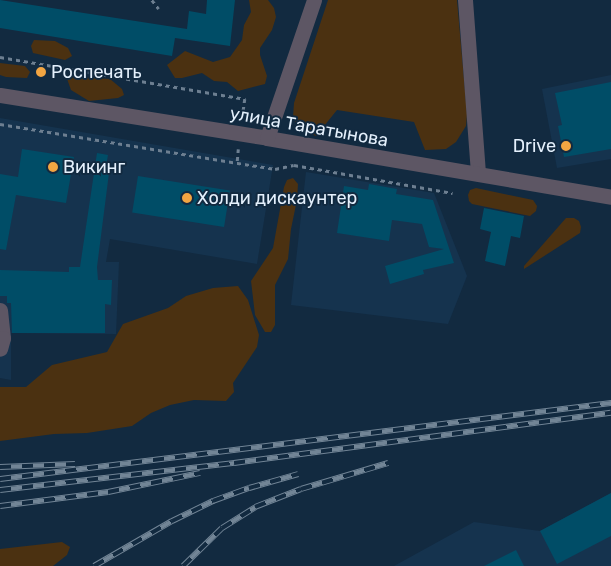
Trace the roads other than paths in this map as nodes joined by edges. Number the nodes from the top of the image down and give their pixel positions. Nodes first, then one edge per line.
1 (314, 0) edge
2 (465, 0) edge
3 (0, 95) edge
4 (267, 138) junction
5 (478, 174) junction
6 (611, 197) edge
7 (0, 310) edge
8 (0, 349) edge

1 - 4 street
2 - 5 street
3 - 4 street, улица Таратынова
4 - 5 street, улица Таратынова
5 - 6 street, улица Таратынова
7 - 8 street

